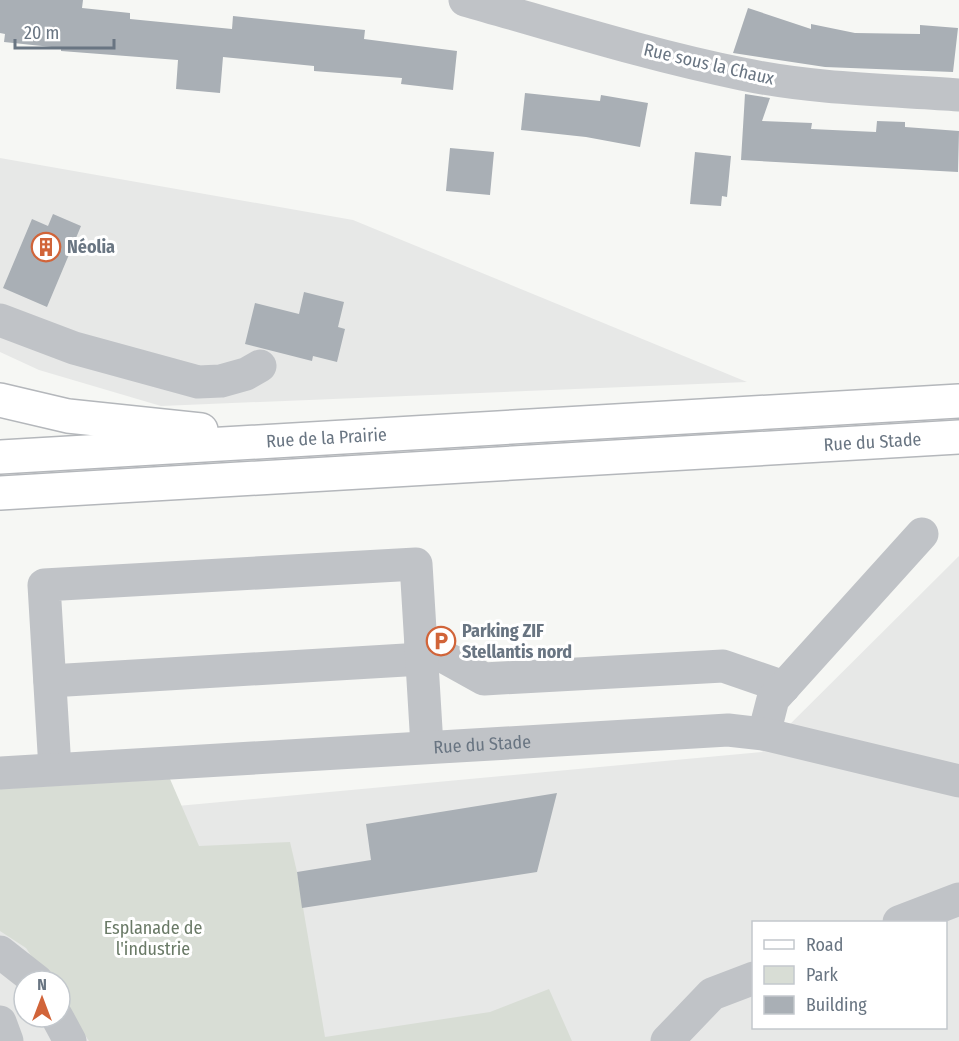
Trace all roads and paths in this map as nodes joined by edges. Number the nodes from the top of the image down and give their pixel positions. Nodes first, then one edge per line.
1 (465, 0) edge
2 (959, 95) edge
3 (0, 320) edge
4 (260, 366) dead end
5 (0, 400) edge
6 (959, 401) edge
7 (653, 419) joint
8 (959, 437) edge
9 (298, 440) junction
10 (643, 455) joint
11 (0, 457) edge
12 (2, 496) edge
13 (922, 534) dead end
14 (421, 652) junction
15 (50, 681) junction
16 (784, 687) junction
17 (764, 734) junction
18 (427, 746) junction
19 (55, 769) junction
20 (0, 772) edge
21 (959, 781) edge
22 (959, 899) edge
23 (902, 921) edge
24 (0, 952) edge
25 (22, 969) edge
26 (752, 978) edge
27 (0, 1022) edge
28 (7, 1041) edge
29 (667, 1041) edge

1 - 2 street, Rue sous la Chaux
3 - 4 street
5 - 9 main road
6 - 7 main road, Rue du Stade
7 - 9 main road, Rue de la Prairie
8 - 10 main road, Rue du Stade
9 - 11 main road, Rue de la Prairie
10 - 12 main road, Rue de la Prairie
13 - 16 street
14 - 15 street
14 - 15 street
14 - 16 street
14 - 18 street
15 - 19 street
16 - 17 street
17 - 18 street, Rue du Stade
17 - 21 street, Rue du Stade
18 - 19 street, Rue du Stade
19 - 20 street, Rue du Stade
22 - 23 street
24 - 25 street
26 - 29 street
27 - 28 street

